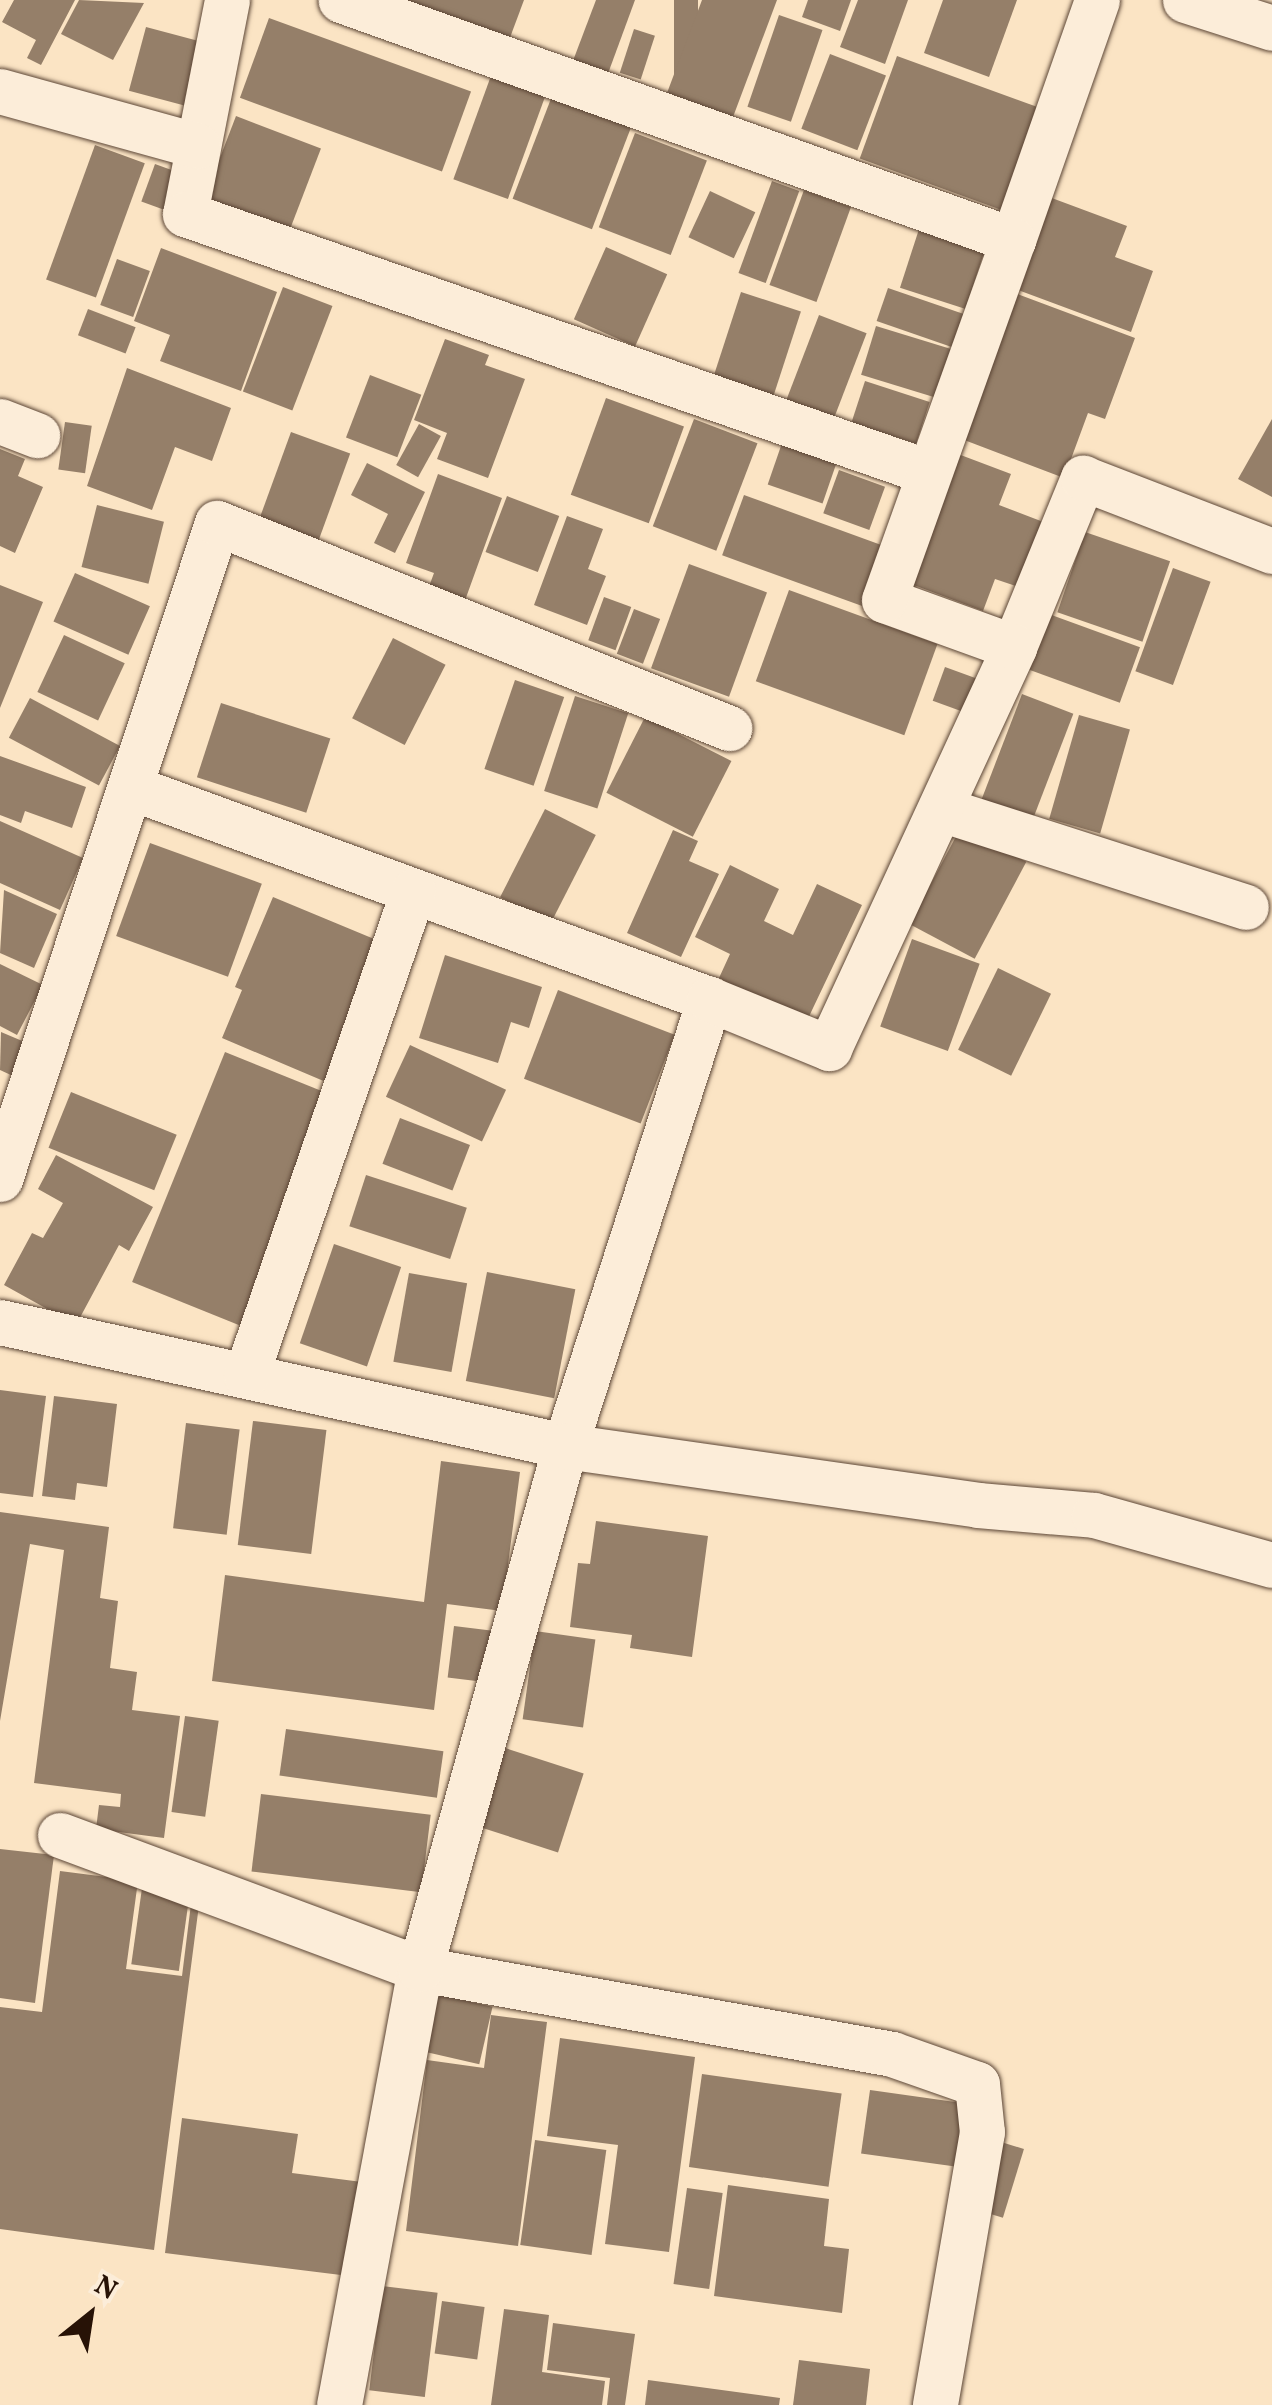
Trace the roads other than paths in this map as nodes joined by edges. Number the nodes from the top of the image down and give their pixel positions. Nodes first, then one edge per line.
1 (227, 0) edge
2 (341, 0) edge
3 (1097, 0) edge
4 (1185, 0) edge
5 (1272, 28) edge
6 (0, 90) edge
7 (198, 146) junction
8 (1014, 240) junction
9 (928, 472) junction
10 (1272, 551) edge
11 (1014, 647) junction
12 (729, 728) dead end
13 (130, 787) junction
14 (944, 810) junction
15 (414, 891) junction
16 (1246, 906) dead end
17 (709, 999) junction
18 (0, 1179) edge
19 (0, 1322) edge
20 (246, 1376) junction
21 (565, 1446) junction
22 (1272, 1566) edge
23 (60, 1835) dead end
24 (420, 1969) junction
25 (340, 2405) edge
26 (935, 2405) edge

1 - 7 street
2 - 8 street
3 - 8 street
4 - 5 street
6 - 7 street
7 - 9 street
8 - 9 street
9 - 11 street
10 - 11 street
11 - 14 street
12 - 13 street
13 - 15 street
13 - 18 street
14 - 16 street
14 - 17 street
15 - 17 street
15 - 20 street
17 - 21 street
19 - 20 street
20 - 21 street
21 - 22 street
21 - 24 street
23 - 24 street
24 - 25 street
24 - 26 street

